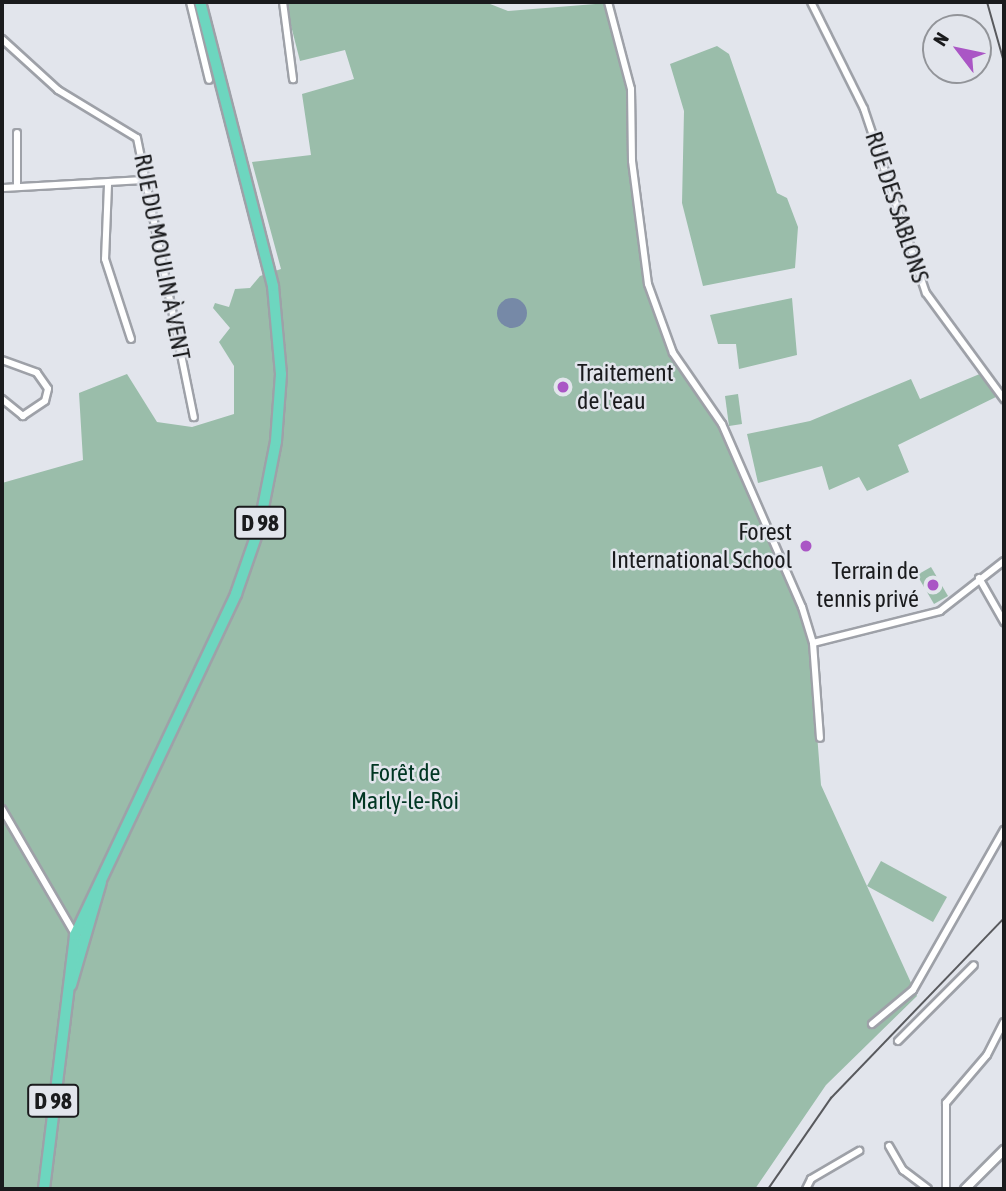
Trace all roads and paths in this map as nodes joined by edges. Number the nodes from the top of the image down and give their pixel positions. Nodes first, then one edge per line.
1 (190, 2) edge
2 (200, 2) edge
3 (283, 2) edge
4 (608, 2) edge
5 (811, 2) edge
6 (2, 39) edge
7 (293, 79) dead end
8 (209, 80) dead end
9 (17, 133) dead end
10 (145, 180) junction
11 (17, 184) junction
12 (108, 185) junction
13 (2, 188) edge
14 (131, 340) dead end
15 (2, 360) edge
16 (2, 399) edge
17 (1004, 399) edge
18 (194, 417) dead end
19 (1004, 561) edge
20 (979, 578) junction
21 (1004, 621) edge
22 (813, 643) junction
23 (820, 738) dead end
24 (2, 809) edge
25 (1004, 830) edge
26 (79, 937) junction
27 (974, 965) dead end
28 (1004, 1022) edge
29 (872, 1024) dead end
30 (898, 1041) dead end
31 (889, 1146) dead end
32 (859, 1150) dead end
33 (1004, 1150) edge
34 (44, 1189) edge
35 (806, 1189) edge
36 (928, 1189) edge
37 (946, 1189) edge
38 (965, 1189) edge

1 - 8 street
2 - 26 main road, D 98
3 - 7 street
4 - 22 street
5 - 17 street, RUE DES SABLONS
6 - 10 street, RUE DU MOULIN À VENT
9 - 11 street
10 - 12 street
10 - 18 street, RUE DU MOULIN À VENT
11 - 12 street
11 - 13 street
12 - 14 street
15 - 16 street
19 - 20 street
20 - 21 street
20 - 22 street
22 - 23 street
24 - 26 street
25 - 29 street
26 - 34 main road, D 98
27 - 30 street
28 - 37 street
31 - 36 street
32 - 35 street
33 - 38 street

